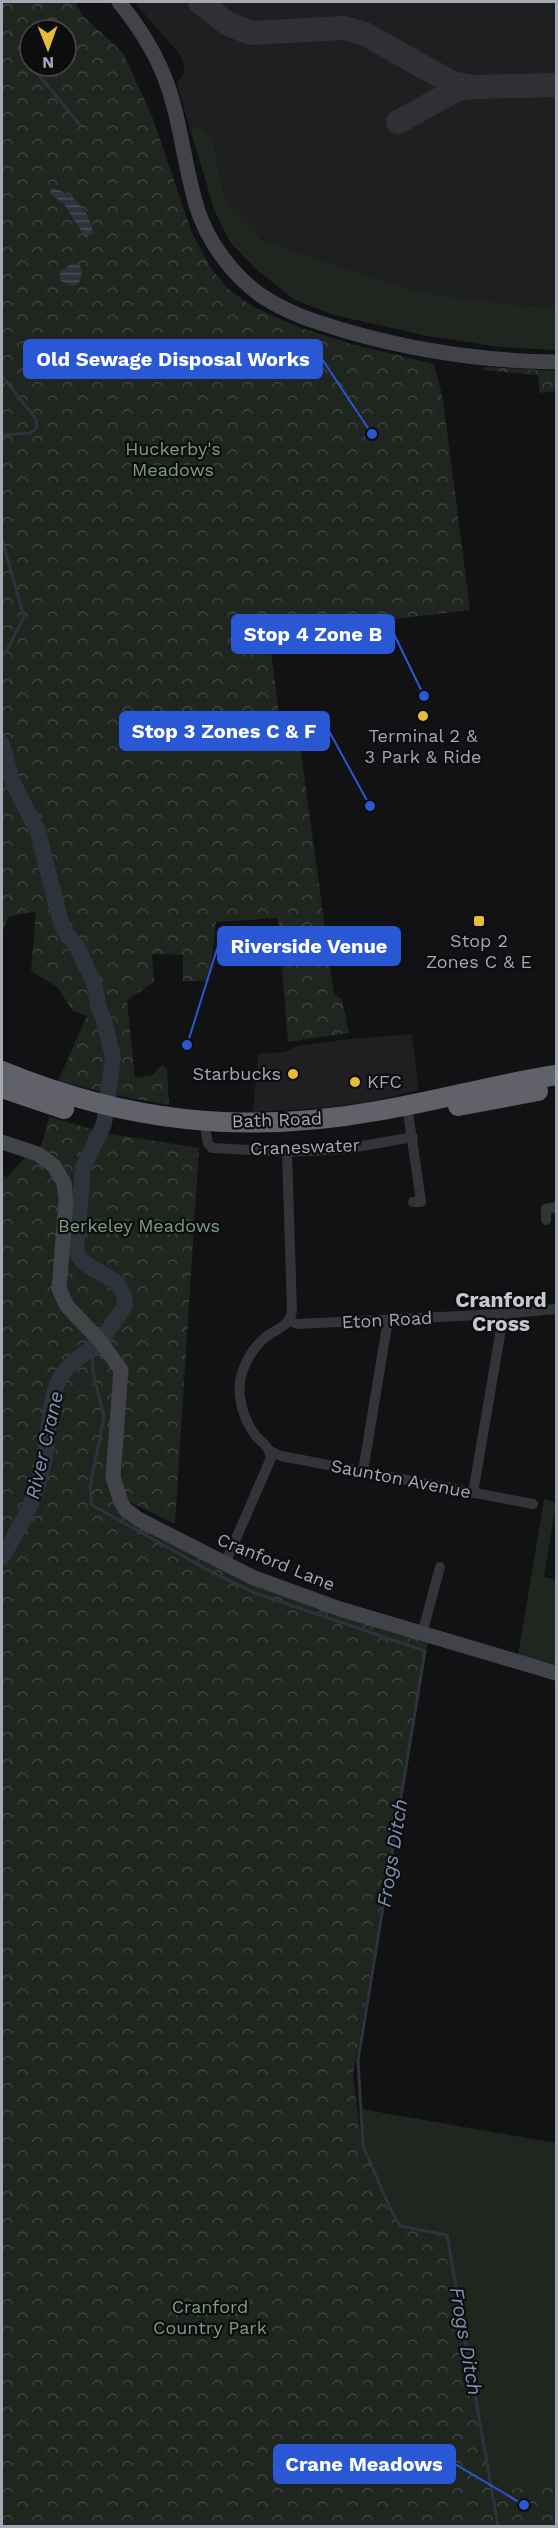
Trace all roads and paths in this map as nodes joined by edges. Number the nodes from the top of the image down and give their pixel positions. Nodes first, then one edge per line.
1 (119, 2) edge
2 (556, 362) edge
3 (2, 1071) edge
4 (556, 1075) edge
5 (2, 1088) edge
6 (556, 1088) edge
7 (81, 1107) junction
8 (408, 1111) junction
9 (113, 1115) junction
10 (206, 1134) junction
11 (413, 1137) junction
12 (2, 1142) edge
13 (286, 1152) junction
14 (421, 1202) dead end
15 (556, 1208) edge
16 (546, 1220) dead end
17 (556, 1309) edge
18 (501, 1314) junction
19 (388, 1320) junction
20 (290, 1321) junction
21 (270, 1451) junction
22 (363, 1471) junction
23 (473, 1493) junction
24 (533, 1504) dead end
25 (225, 1564) junction
26 (440, 1567) dead end
27 (422, 1634) junction
28 (556, 1673) edge

1 - 2 street
3 - 7 highway, Bath Road
4 - 8 highway, Bath Road
5 - 7 highway, Bath Road
6 - 8 highway, Bath Road
7 - 9 highway, Bath Road
8 - 9 highway, Bath Road
8 - 10 highway, Bath Road
8 - 11 street
9 - 10 highway, Bath Road
10 - 13 street, Craneswater
11 - 13 street, Craneswater
11 - 14 street
12 - 25 street, Cranford Lane
13 - 20 street
15 - 16 street
17 - 18 street, Eton Road
18 - 19 street, Eton Road
18 - 23 street
19 - 20 street, Eton Road
19 - 22 street
20 - 21 street
21 - 22 street, Saunton Avenue
21 - 25 street
22 - 23 street, Saunton Avenue
23 - 24 street, Saunton Avenue
25 - 27 street, Cranford Lane
26 - 27 street
27 - 28 street, Cranford Lane

